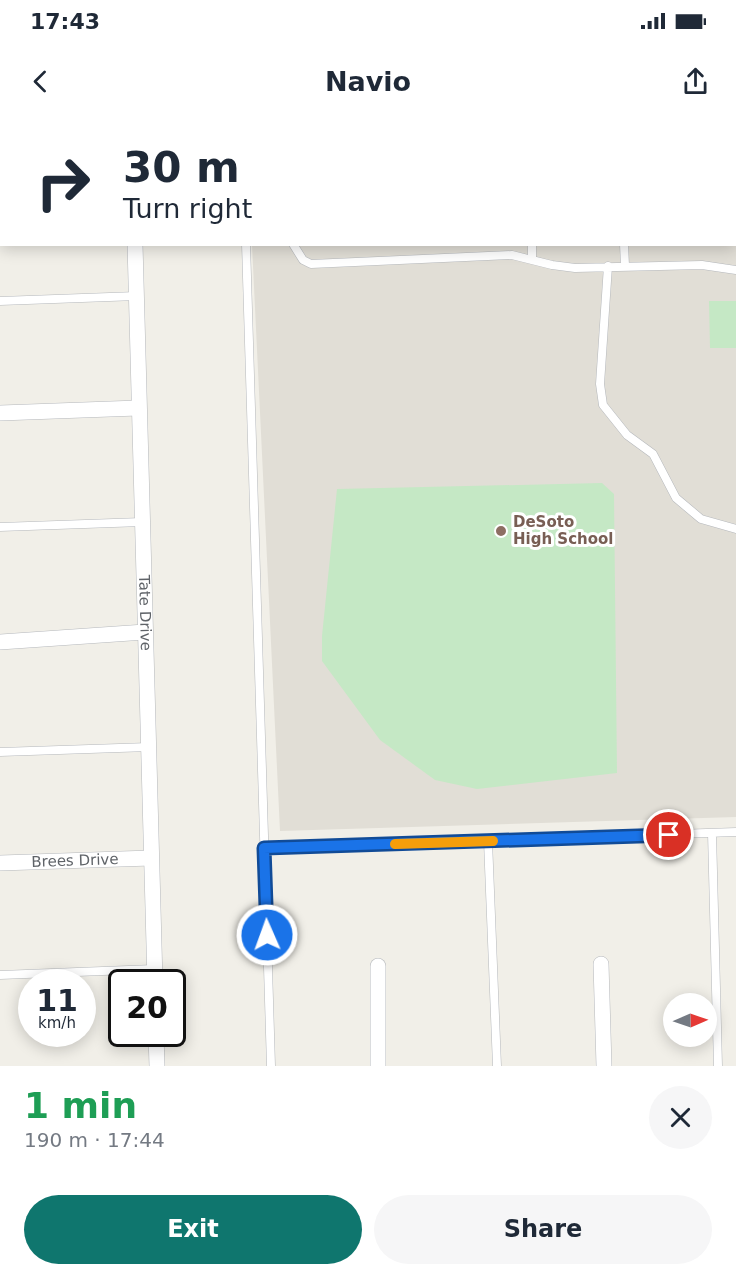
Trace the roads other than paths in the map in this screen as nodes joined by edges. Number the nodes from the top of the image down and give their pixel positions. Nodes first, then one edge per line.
1 (135, 246) edge
2 (246, 246) edge
3 (294, 246) edge
4 (532, 246) edge
5 (624, 246) edge
6 (532, 259) junction
7 (625, 266) junction
8 (608, 267) junction
9 (736, 270) edge
10 (137, 296) junction
11 (0, 301) edge
12 (138, 408) junction
13 (0, 413) edge
14 (142, 522) junction
15 (0, 527) edge
16 (736, 529) edge
17 (145, 632) junction
18 (0, 642) edge
19 (148, 747) junction
20 (0, 752) edge
21 (736, 832) edge
22 (712, 833) junction
23 (488, 841) junction
24 (264, 848) junction
25 (151, 858) junction
26 (0, 863) edge
27 (601, 964) dead end
28 (378, 966) dead end
29 (155, 969) edge
30 (0, 975) edge
31 (108, 976) edge
32 (157, 1047) edge
33 (158, 1066) edge
34 (271, 1066) edge
35 (378, 1066) edge
36 (497, 1066) edge
37 (604, 1066) edge
38 (718, 1066) edge

1 - 10 street, Tate Drive
2 - 24 lane
3 - 6 lane
4 - 6 lane
5 - 7 lane
6 - 8 lane
7 - 8 lane
7 - 9 lane
8 - 16 lane
10 - 11 lane
10 - 12 street, Tate Drive
12 - 13 street
12 - 14 street, Tate Drive
14 - 15 lane
14 - 17 street, Tate Drive
17 - 18 street
17 - 19 street, Tate Drive
19 - 20 lane
19 - 25 street, Tate Drive
21 - 22 lane
22 - 23 lane
22 - 38 lane
23 - 24 lane
23 - 36 lane
24 - 34 lane
25 - 26 street, Brees Drive
25 - 29 street, Tate Drive
27 - 37 street
28 - 35 street
30 - 31 lane
32 - 33 street

